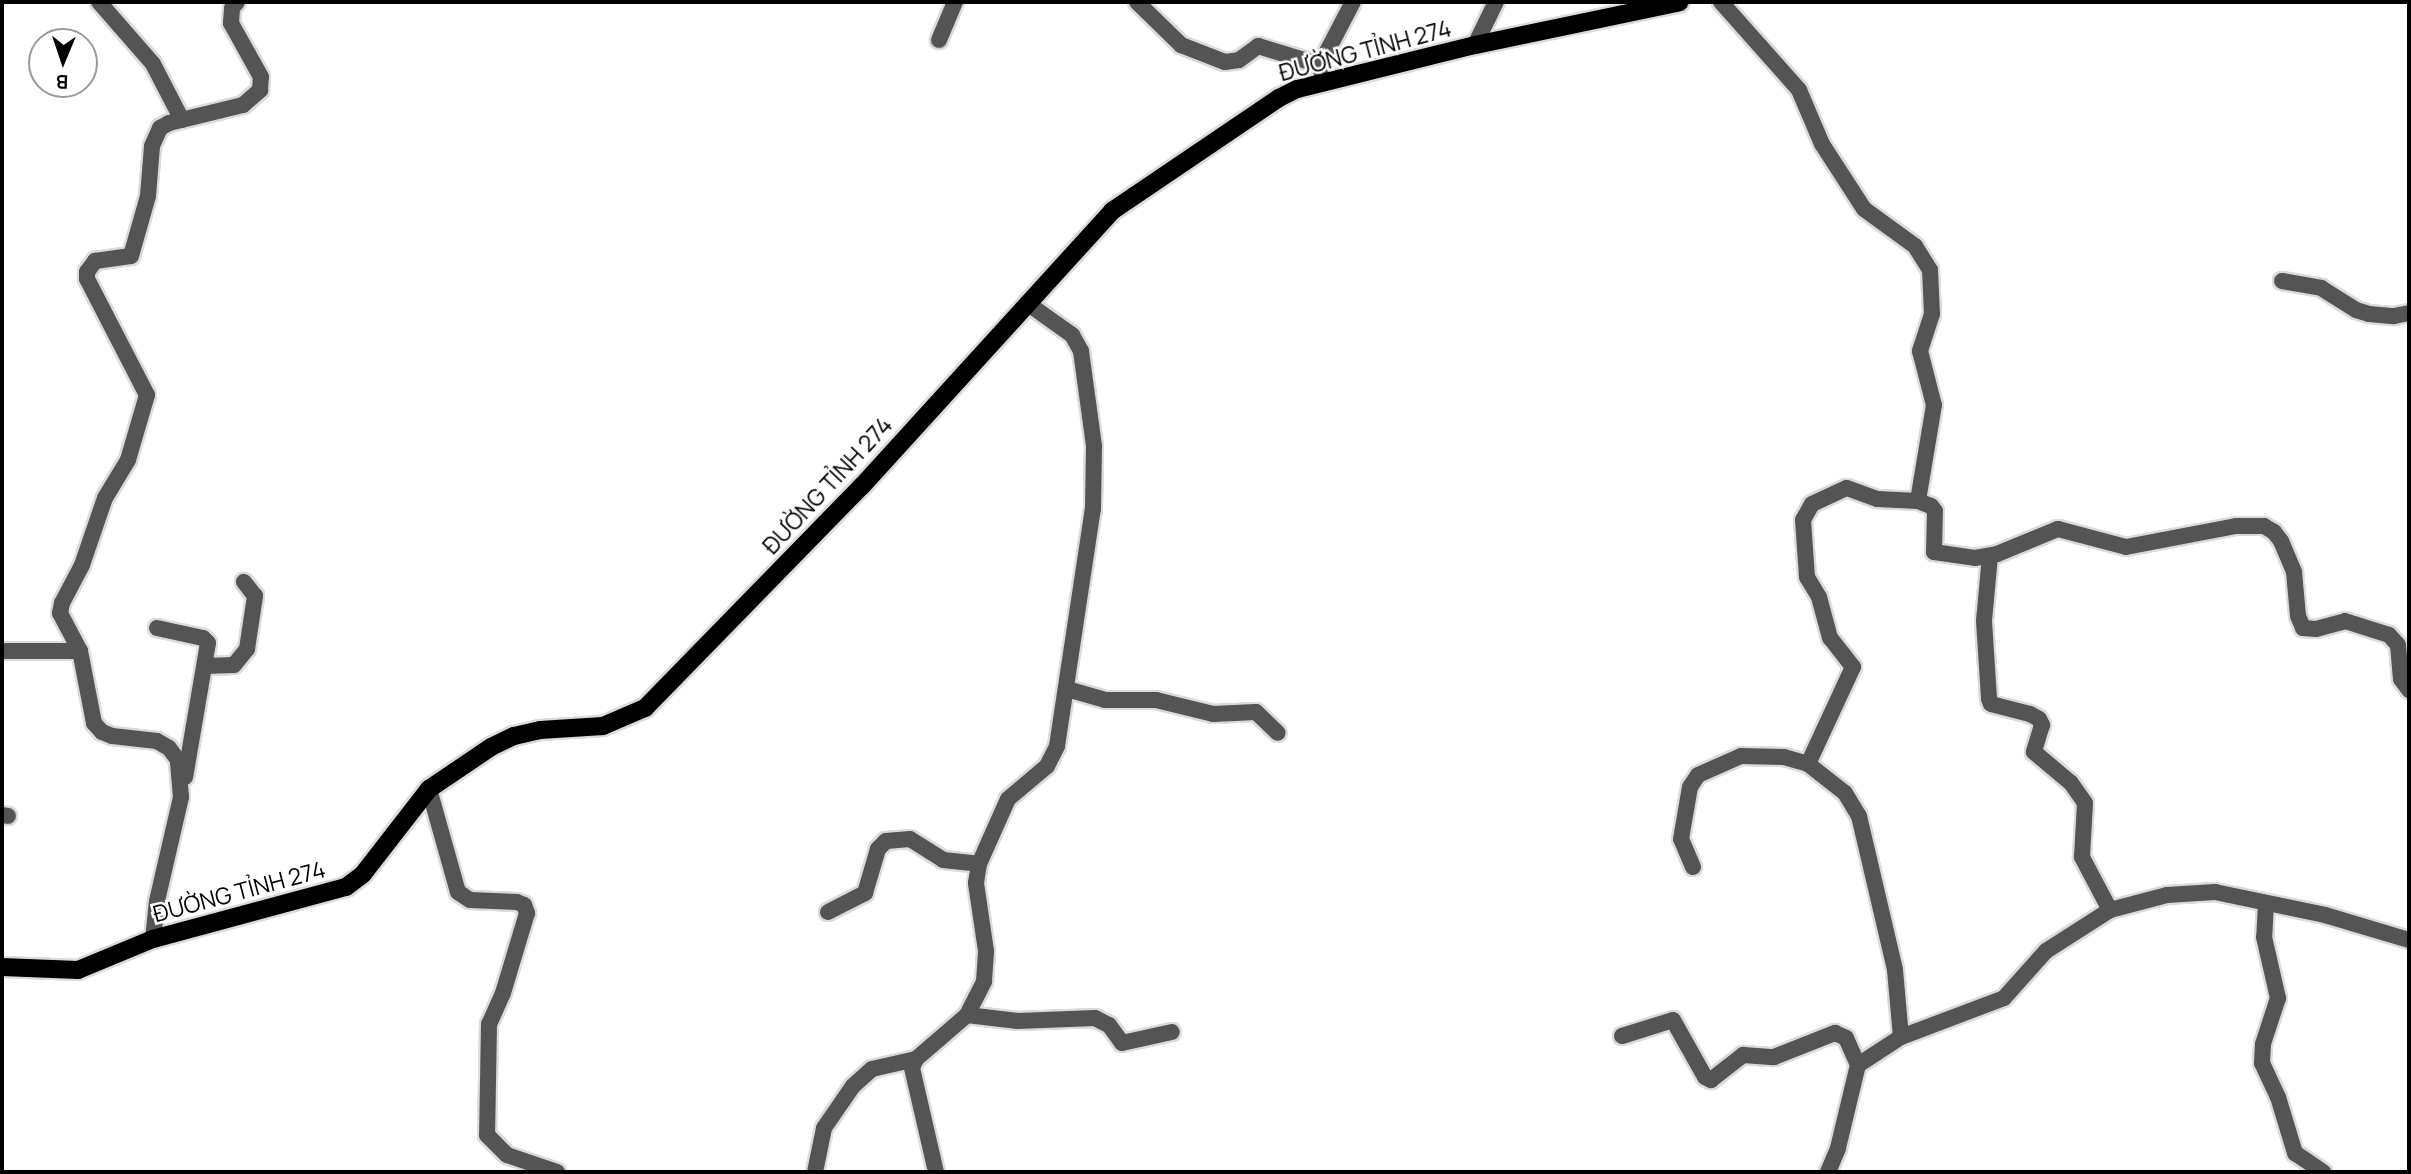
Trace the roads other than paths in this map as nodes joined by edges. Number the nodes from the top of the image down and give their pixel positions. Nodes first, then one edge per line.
1 (99, 2) edge
2 (237, 2) edge
3 (955, 2) edge
4 (1137, 2) edge
5 (1353, 2) edge
6 (1496, 2) edge
7 (1680, 2) edge
8 (1721, 2) edge
9 (939, 40) dead end
10 (1475, 45) junction
11 (1323, 74) junction
12 (183, 120) junction
13 (2282, 281) dead end
14 (1027, 303) junction
15 (2409, 313) edge
16 (1918, 500) junction
17 (1990, 556) junction
18 (244, 582) dead end
19 (157, 628) dead end
20 (2, 651) edge
21 (80, 651) junction
22 (206, 666) junction
23 (1067, 689) junction
24 (2409, 690) edge
25 (1278, 733) dead end
26 (1808, 764) junction
27 (429, 789) junction
28 (181, 797) junction
29 (979, 864) junction
30 (1693, 867) dead end
31 (2266, 903) junction
32 (2109, 910) junction
33 (828, 912) dead end
34 (153, 939) junction
35 (2409, 940) edge
36 (2, 967) edge
37 (967, 1015) junction
38 (1172, 1032) dead end
39 (1622, 1036) dead end
40 (1901, 1037) junction
41 (916, 1059) junction
42 (1858, 1065) junction
43 (557, 1172) edge
44 (815, 1172) edge
45 (936, 1172) edge
46 (1828, 1172) edge
47 (2323, 1172) edge

1 - 12 street
2 - 12 street
3 - 9 street
4 - 11 street
5 - 11 street
6 - 10 street
7 - 10 main road, ĐƯỜNG TỈNH 274
8 - 16 street
10 - 11 main road, ĐƯỜNG TỈNH 274
11 - 14 main road, ĐƯỜNG TỈNH 274
12 - 21 street
13 - 15 street
14 - 23 street
14 - 27 main road, ĐƯỜNG TỈNH 274
16 - 17 street
16 - 26 street
17 - 24 street
17 - 32 street
18 - 22 street
19 - 22 street
20 - 21 street
21 - 28 street
22 - 28 street
23 - 25 street
23 - 29 street
26 - 30 street
26 - 40 street
27 - 34 main road, ĐƯỜNG TỈNH 274
27 - 43 street
28 - 34 street
29 - 33 street
29 - 37 street
31 - 32 street
31 - 35 street
31 - 47 street
32 - 40 street
34 - 36 main road, ĐƯỜNG TỈNH 274
37 - 38 street
37 - 41 street
39 - 42 street
40 - 42 street
41 - 44 street
41 - 45 street
42 - 46 street

